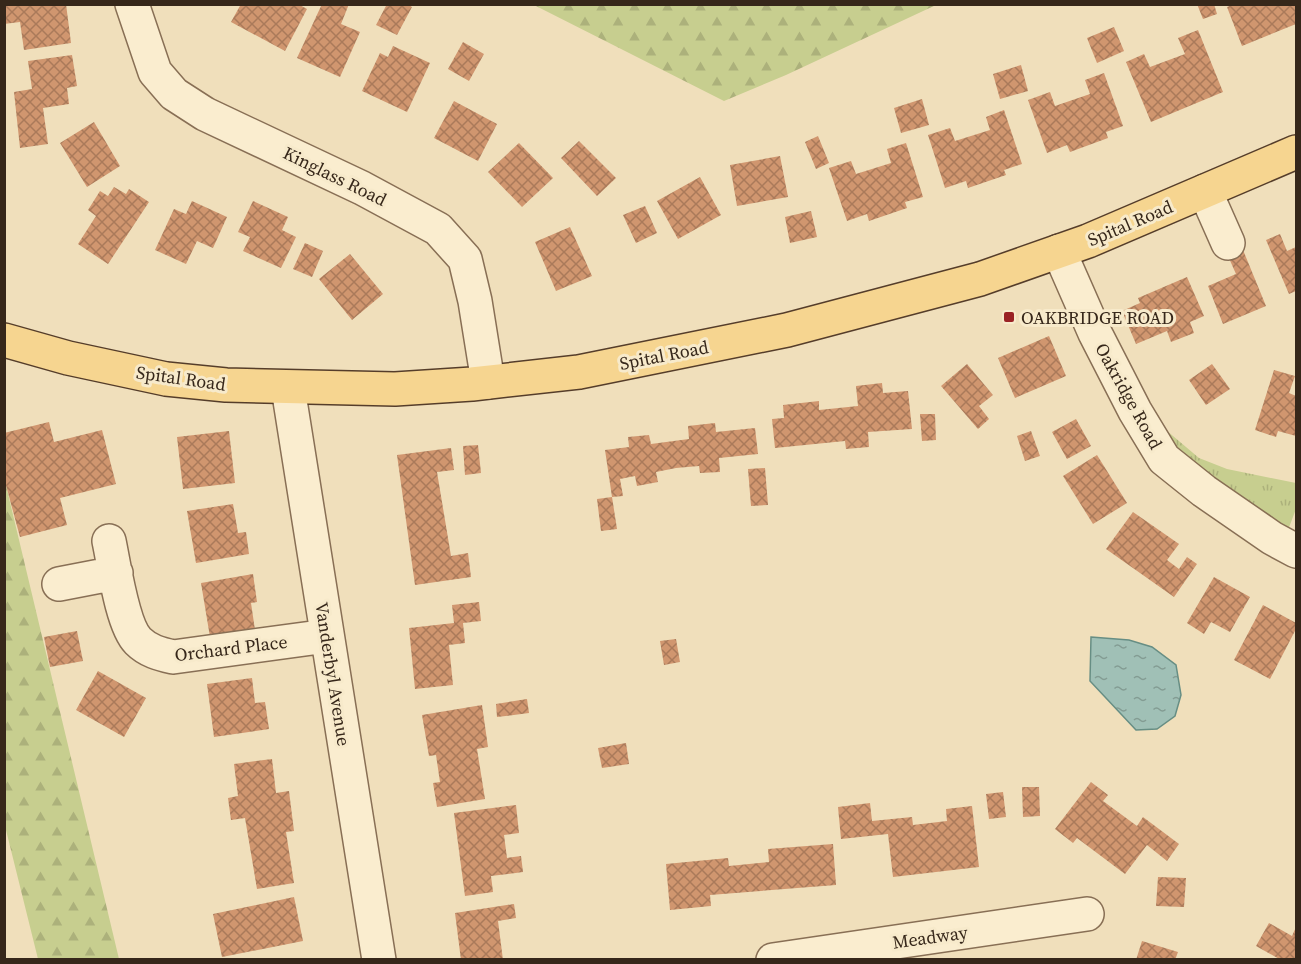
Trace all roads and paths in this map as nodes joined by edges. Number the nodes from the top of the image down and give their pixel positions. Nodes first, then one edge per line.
1 (132, 4) edge
2 (1296, 152) edge
3 (1204, 191) junction
4 (1228, 243) dead end
5 (1059, 251) junction
6 (4, 340) edge
7 (488, 382) junction
8 (288, 388) junction
9 (109, 540) dead end
10 (1296, 551) edge
11 (116, 573) junction
12 (58, 584) dead end
13 (327, 636) junction
14 (1088, 914) dead end
15 (379, 960) edge
16 (773, 960) edge

1 - 7 street, Kinglass Road
2 - 3 main road, Spital Road
3 - 4 street
3 - 5 main road, Spital Road
5 - 7 main road, Spital Road
5 - 10 street, Oakridge Road
6 - 8 main road, Spital Road
7 - 8 main road, Spital Road
8 - 13 street, Vanderbyl Avenue
9 - 11 street, Orchard Place
11 - 12 street
11 - 13 street, Orchard Place
13 - 15 street, Vanderbyl Avenue
14 - 16 street, Meadway

